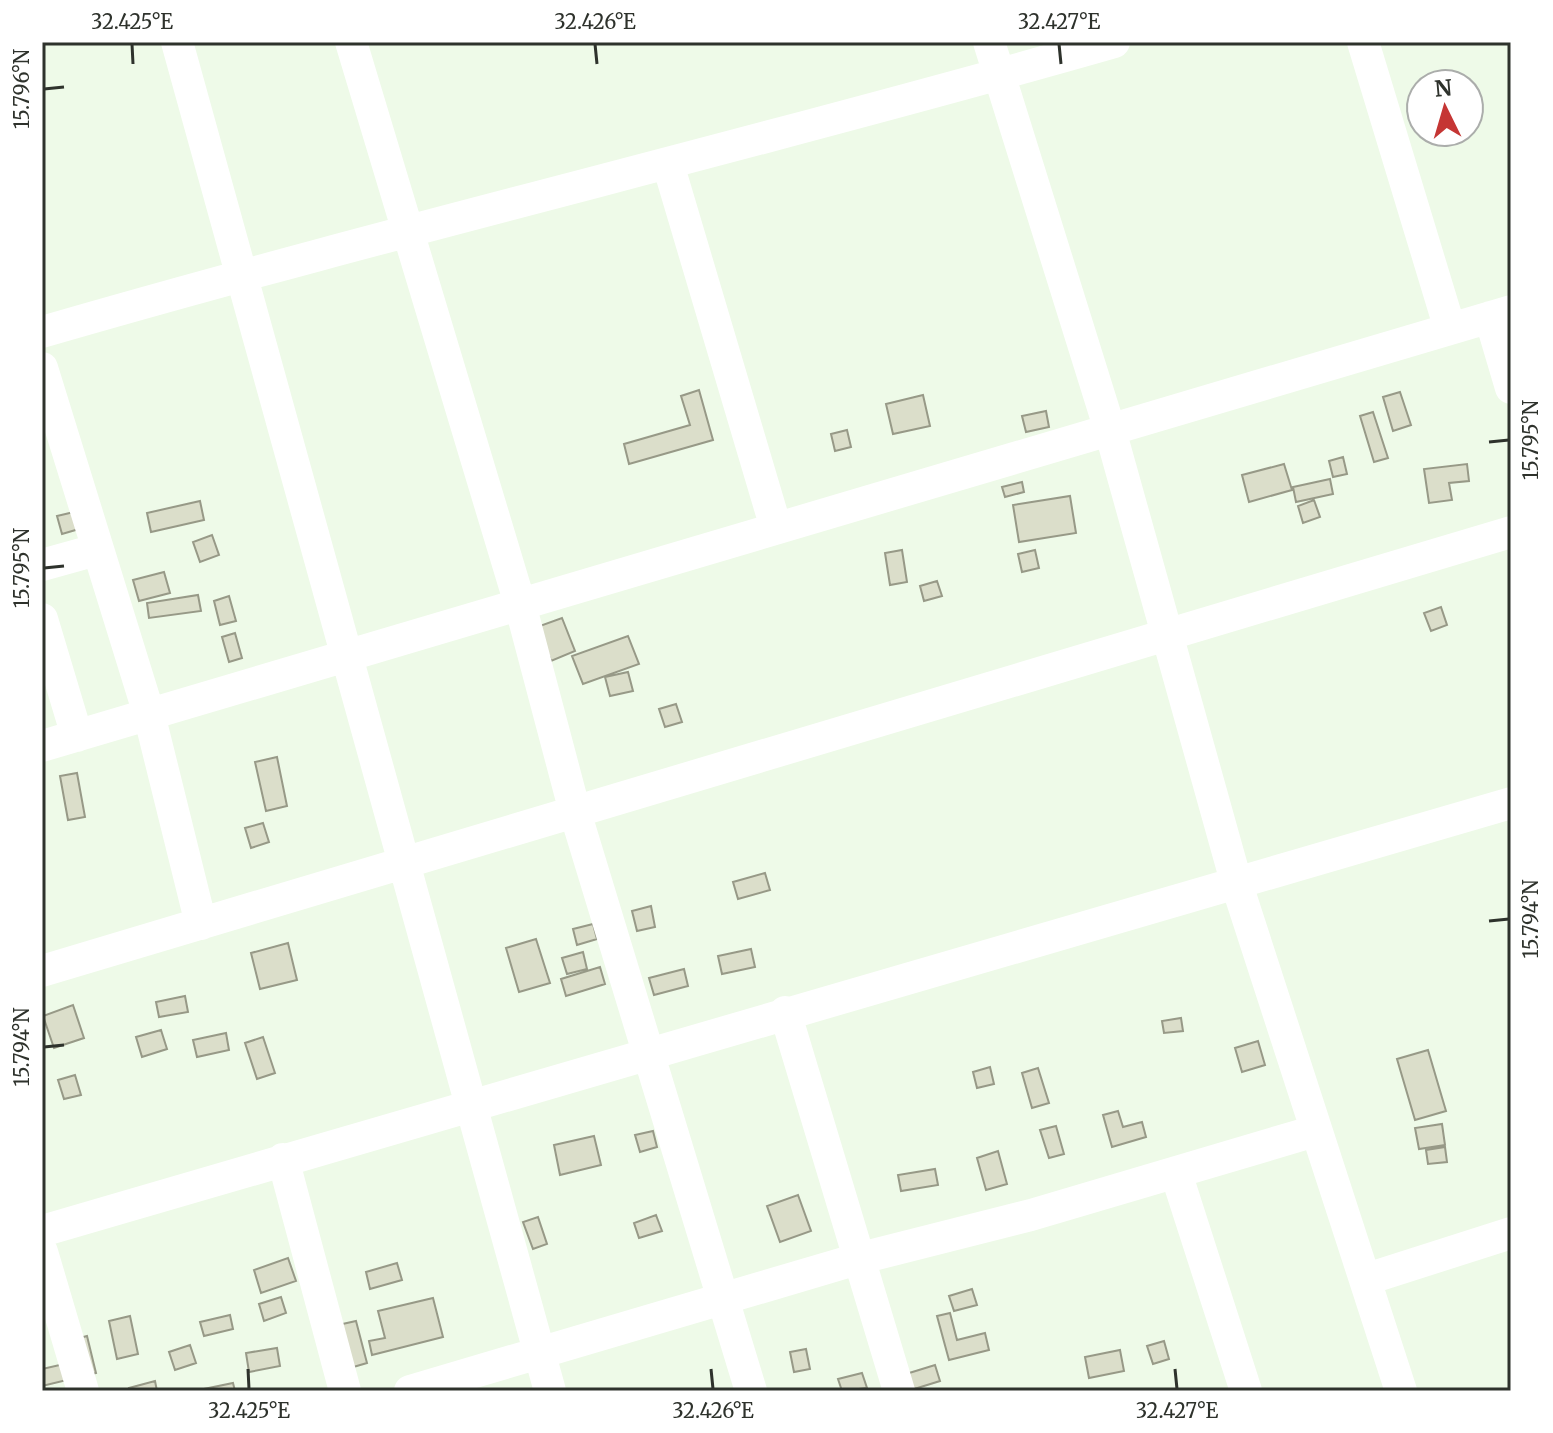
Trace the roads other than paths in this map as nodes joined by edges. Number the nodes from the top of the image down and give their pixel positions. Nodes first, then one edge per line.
1 (351, 42) edge
2 (989, 42) edge
3 (1114, 42) edge
4 (1363, 42) edge
5 (179, 43) edge
6 (999, 75) junction
7 (668, 164) junction
8 (408, 232) junction
9 (238, 275) junction
10 (1500, 314) edge
11 (1450, 329) junction
12 (42, 332) edge
13 (42, 368) edge
14 (1511, 388) edge
15 (1110, 430) junction
16 (776, 528) junction
17 (1511, 532) edge
18 (96, 550) junction
19 (42, 565) edge
20 (520, 604) junction
21 (42, 619) edge
22 (1168, 634) junction
23 (347, 656) junction
24 (149, 714) junction
25 (77, 736) junction
26 (42, 746) edge
27 (1511, 803) edge
28 (575, 812) junction
29 (403, 863) junction
30 (1237, 885) junction
31 (201, 924) junction
32 (42, 971) edge
33 (785, 1012) junction
34 (650, 1051) junction
35 (470, 1104) junction
36 (1315, 1131) junction
37 (283, 1159) junction
38 (1176, 1173) junction
39 (42, 1231) edge
40 (1511, 1233) edge
41 (42, 1252) edge
42 (861, 1258) junction
43 (1367, 1279) junction
44 (724, 1301) junction
45 (540, 1354) junction
46 (83, 1391) edge
47 (345, 1391) edge
48 (410, 1391) edge
49 (550, 1391) edge
50 (751, 1391) edge
51 (899, 1391) edge
52 (1246, 1391) edge
53 (1401, 1391) edge

1 - 8 street
2 - 6 street
3 - 6 street
4 - 11 street
5 - 9 street
6 - 7 street
6 - 15 street
7 - 8 street
7 - 16 street
8 - 9 street
8 - 20 street
9 - 12 street
9 - 23 street
10 - 11 street
10 - 14 street
11 - 15 street
13 - 18 street
15 - 16 street
15 - 22 street
16 - 20 street
17 - 22 street
18 - 19 street
18 - 24 street
20 - 23 street
20 - 28 street
21 - 25 street
22 - 28 street
22 - 30 street
23 - 24 street
23 - 29 street
24 - 25 street
24 - 31 street
25 - 26 street
27 - 30 street
28 - 29 street
28 - 34 street
29 - 31 street
29 - 35 street
30 - 33 street
30 - 36 street
31 - 32 street
33 - 34 street
33 - 42 street
34 - 35 street
34 - 44 street
35 - 37 street
35 - 45 street
36 - 38 street
36 - 43 street
37 - 39 street
37 - 47 street
38 - 42 street
38 - 52 street
40 - 43 street
41 - 46 street
42 - 44 street
42 - 51 street
43 - 53 street
44 - 45 street
44 - 50 street
45 - 48 street
45 - 49 street

